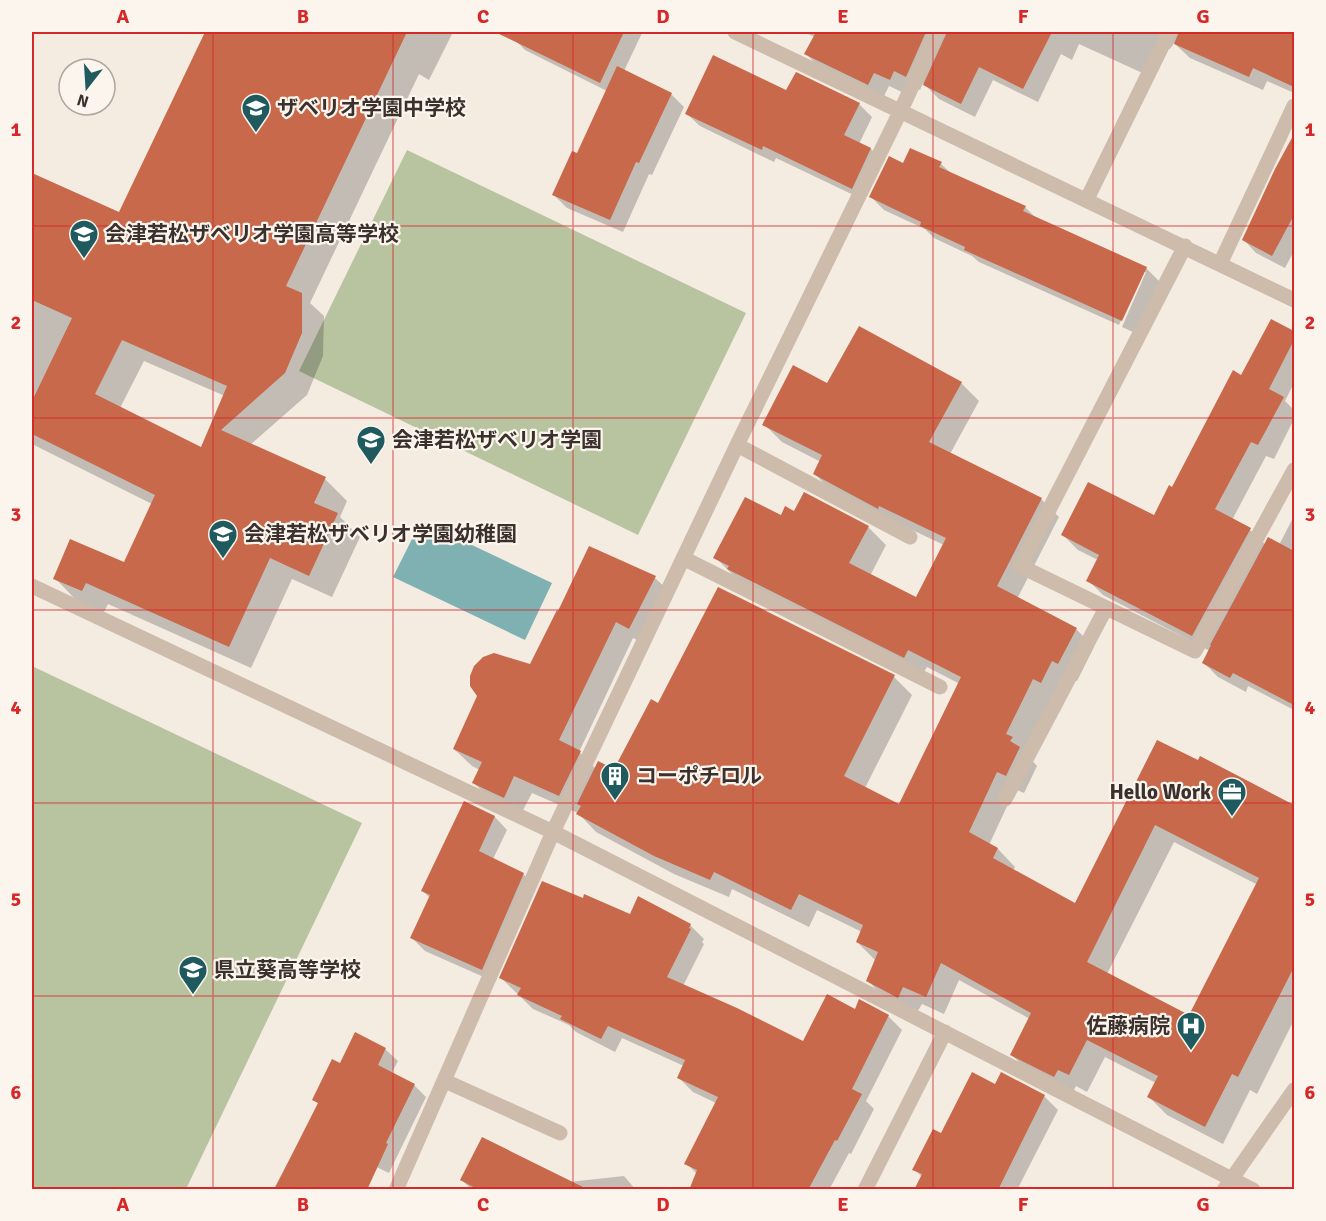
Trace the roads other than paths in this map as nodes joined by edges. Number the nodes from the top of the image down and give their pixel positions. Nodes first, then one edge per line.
1 (735, 32) edge
2 (937, 32) edge
3 (1169, 32) edge
4 (1294, 106) edge
5 (901, 110) junction
6 (1087, 199) junction
7 (1185, 246) junction
8 (1220, 264) junction
9 (1294, 300) edge
10 (738, 445) junction
11 (1294, 470) edge
12 (910, 537) dead end
13 (683, 558) junction
14 (32, 586) edge
15 (1106, 608) junction
16 (940, 687) dead end
17 (1005, 799) dead end
18 (553, 832) junction
19 (945, 1032) junction
20 (445, 1081) junction
21 (1294, 1090) edge
22 (560, 1133) dead end
23 (1228, 1184) edge
24 (396, 1190) edge
25 (865, 1190) edge
26 (1252, 1190) edge

1 - 5 street
2 - 5 street
3 - 6 street
4 - 8 street
5 - 6 street
5 - 10 street
6 - 7 street
7 - 8 street
7 - 15 street
8 - 9 street
10 - 12 street
10 - 13 street
11 - 15 street
13 - 16 street
13 - 18 street
14 - 18 street
15 - 17 street
18 - 19 street
18 - 20 street
19 - 23 street
19 - 25 street
20 - 22 street
20 - 24 street
21 - 23 street
23 - 26 street

